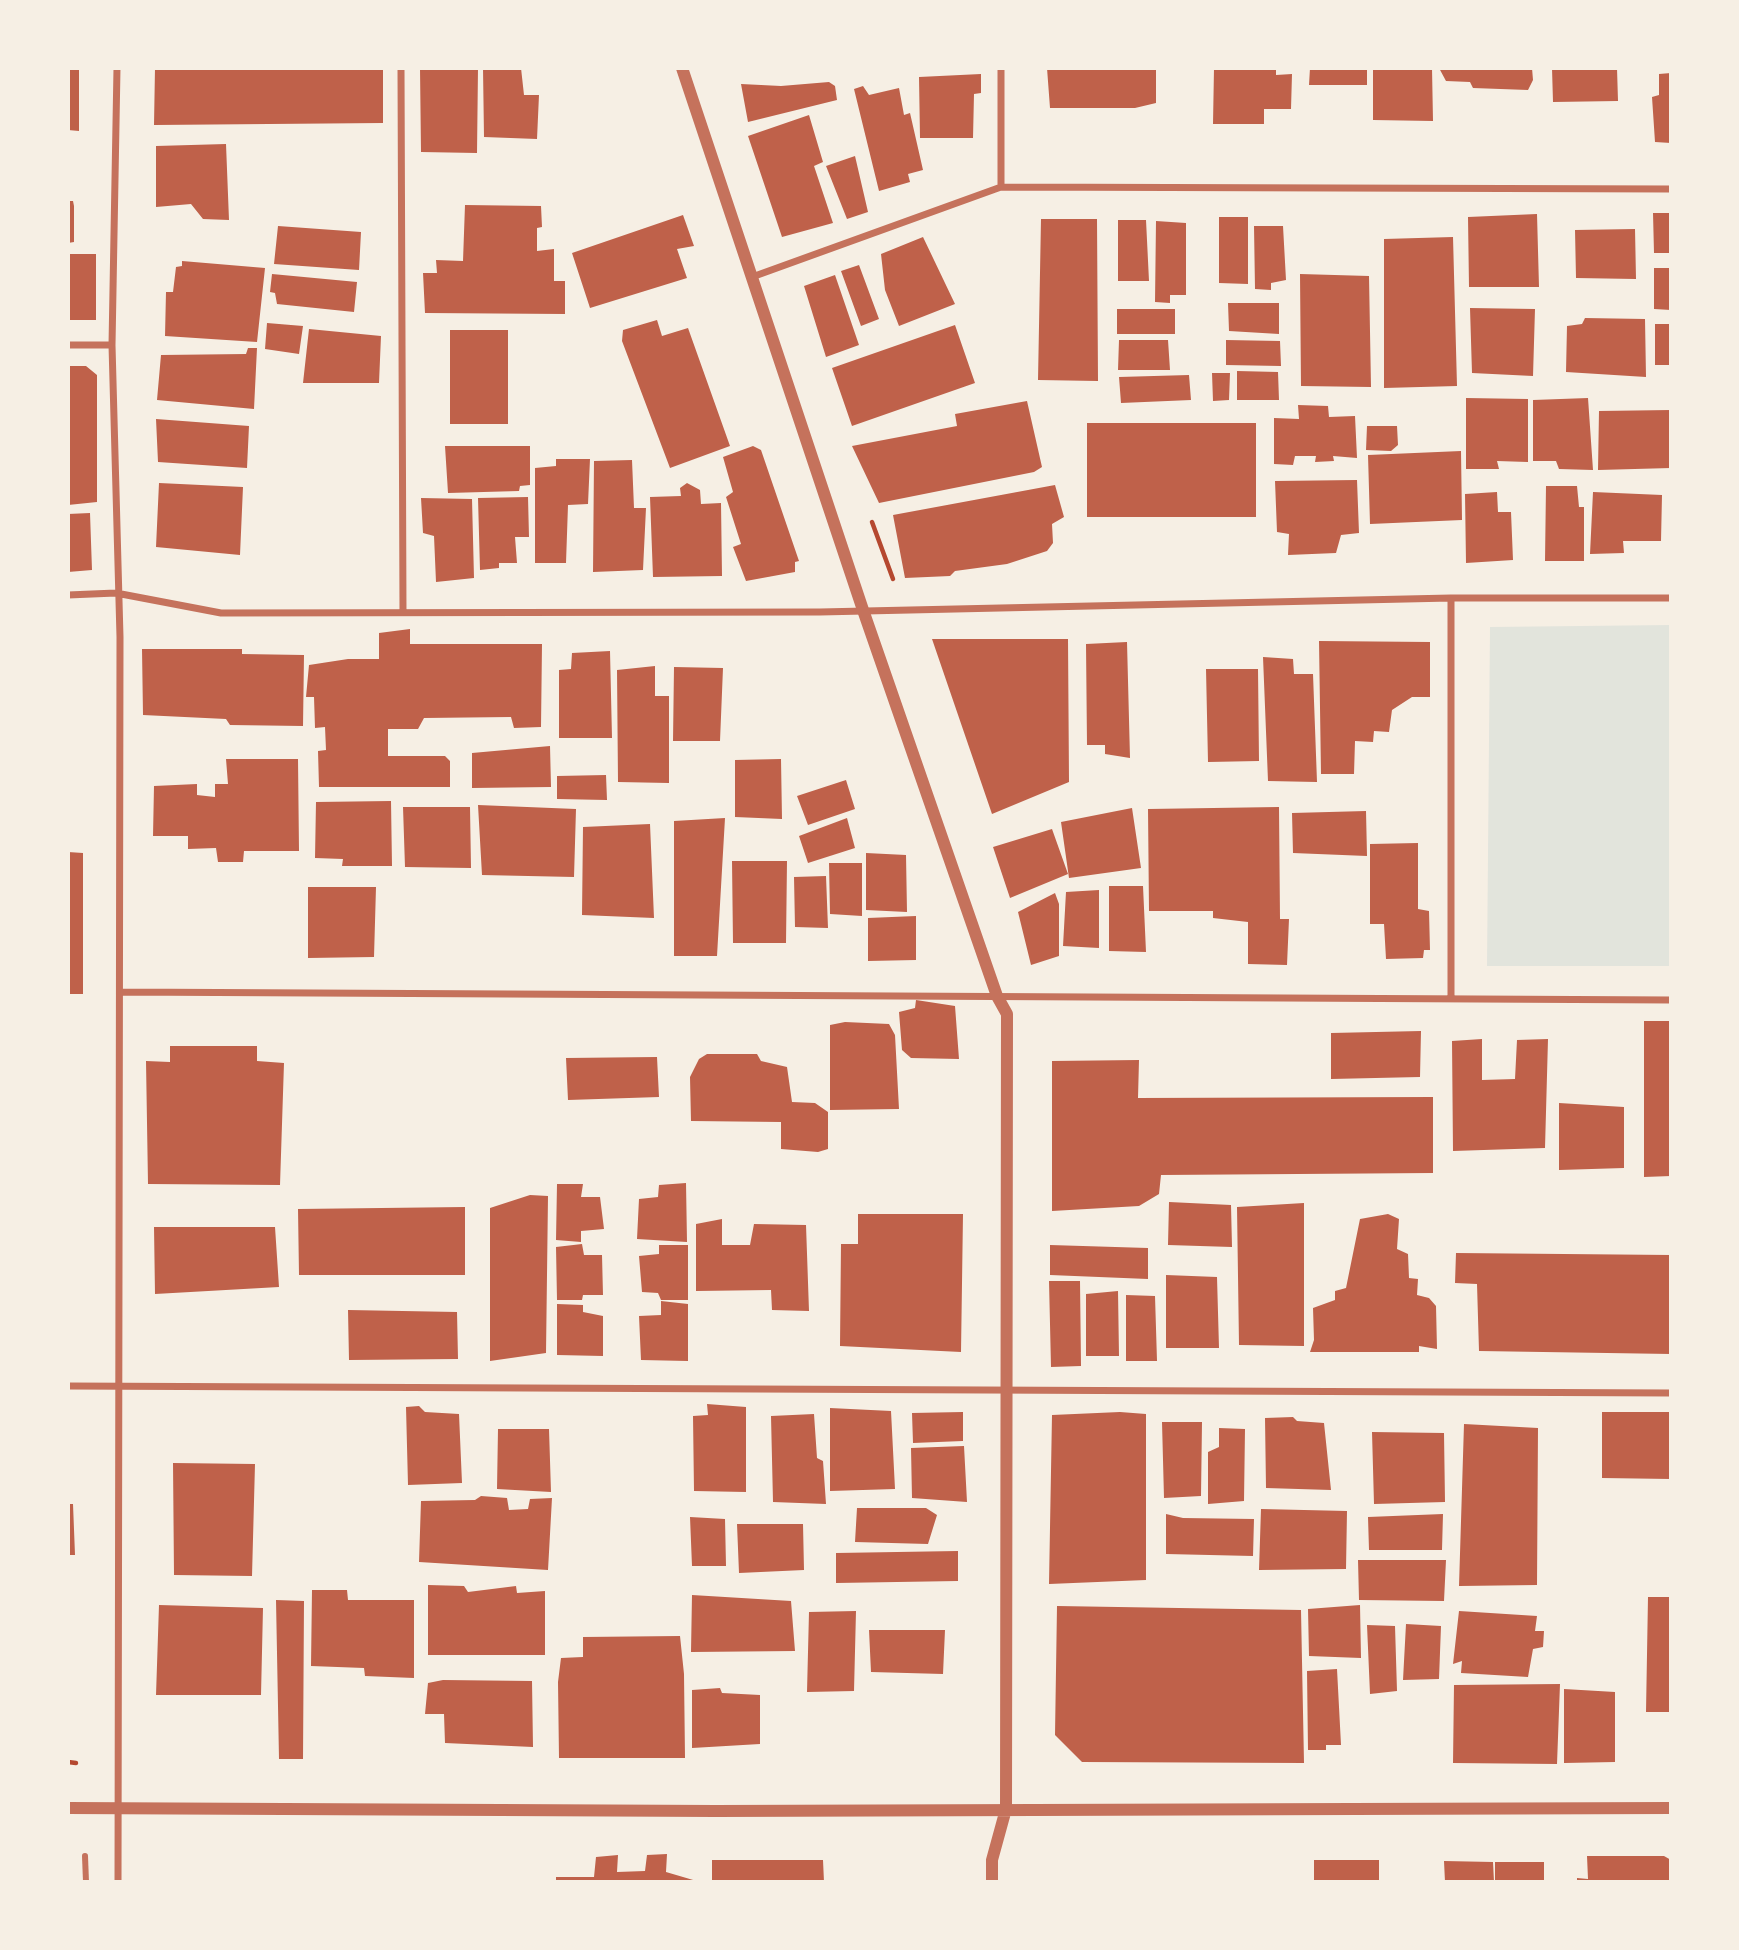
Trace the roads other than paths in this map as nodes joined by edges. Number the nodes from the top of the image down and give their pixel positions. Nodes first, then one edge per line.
1 (117, 68) edge
2 (401, 68) edge
3 (682, 68) edge
4 (1001, 68) edge
5 (1001, 187) junction
6 (1671, 189) edge
7 (752, 277) junction
8 (68, 345) edge
9 (112, 345) junction
10 (117, 593) junction
11 (68, 595) edge
12 (1451, 598) junction
13 (1671, 598) edge
14 (863, 610) junction
15 (403, 612) junction
16 (120, 992) junction
17 (997, 996) junction
18 (1451, 999) junction
19 (1671, 1000) edge
20 (68, 1386) edge
21 (119, 1387) junction
22 (1006, 1390) junction
23 (1671, 1393) edge
24 (68, 1808) edge
25 (1671, 1808) edge
26 (119, 1809) junction
27 (1006, 1809) junction
28 (85, 1856) dead end
29 (86, 1882) edge
30 (118, 1882) edge
31 (992, 1882) edge

1 - 9 street
2 - 15 street
3 - 7 street
4 - 5 street
5 - 6 street
5 - 7 street
7 - 14 street
8 - 9 street
9 - 10 street
10 - 11 street
10 - 15 street
10 - 16 street
12 - 13 street
12 - 14 street
12 - 18 street
14 - 15 street
14 - 17 street
16 - 17 street
16 - 21 street
17 - 18 street
17 - 22 street
18 - 19 street
20 - 21 street
21 - 22 street
21 - 26 street
22 - 23 street
22 - 27 street
24 - 26 street
25 - 27 street
26 - 27 street
26 - 30 street
27 - 31 street
28 - 29 street

